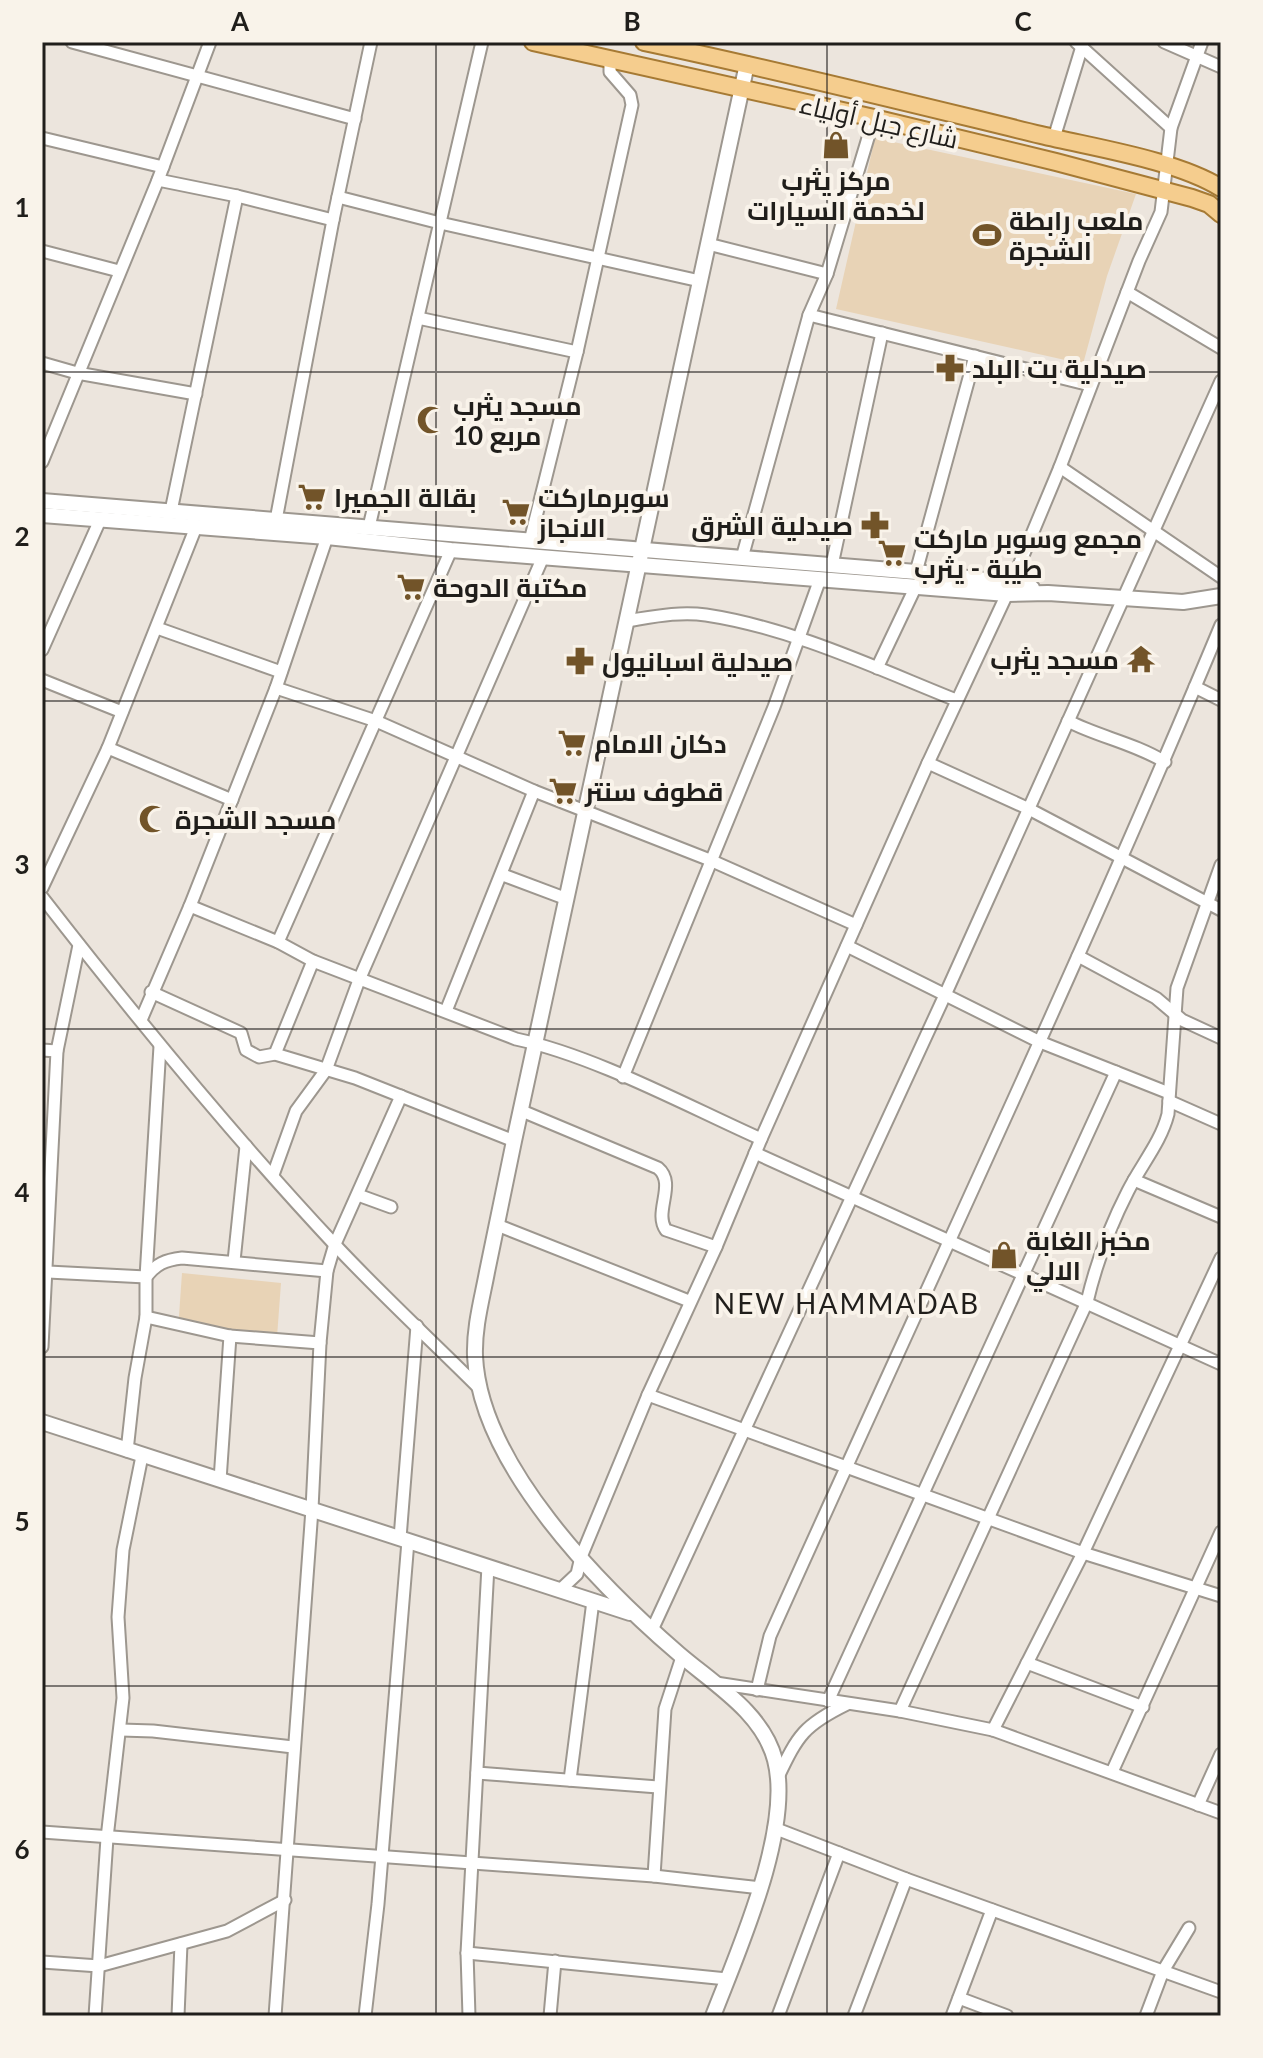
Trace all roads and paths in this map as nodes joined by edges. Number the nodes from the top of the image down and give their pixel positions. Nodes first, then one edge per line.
1 (72, 42) edge
2 (210, 42) edge
3 (371, 42) edge
4 (482, 42) edge
5 (533, 42) edge
6 (644, 42) edge
7 (1164, 42) edge
8 (1202, 42) edge
9 (1080, 44) edge
10 (1197, 55) junction
11 (610, 60) junction
12 (747, 64) junction
13 (1221, 67) edge
14 (199, 77) junction
15 (740, 90) junction
16 (874, 118) junction
17 (355, 119) junction
18 (1171, 128) junction
19 (42, 138) edge
20 (1054, 138) junction
21 (1164, 165) junction
22 (163, 167) junction
23 (158, 180) junction
24 (1221, 188) edge
25 (1165, 191) junction
26 (237, 196) junction
27 (338, 197) junction
28 (1221, 214) edge
29 (333, 220) junction
30 (440, 223) junction
31 (708, 244) junction
32 (42, 251) edge
33 (599, 258) junction
34 (119, 271) junction
35 (827, 274) junction
36 (700, 281) junction
37 (1127, 292) junction
38 (809, 315) junction
39 (418, 318) junction
40 (882, 333) junction
41 (1221, 348) edge
42 (577, 352) junction
43 (975, 356) junction
44 (42, 363) edge
45 (77, 373) junction
46 (1221, 381) edge
47 (1090, 385) junction
48 (196, 394) junction
49 (42, 462) edge
50 (1060, 467) junction
51 (42, 501) edge
52 (171, 511) junction
53 (42, 515) edge
54 (100, 520) junction
55 (276, 520) junction
56 (196, 527) junction
57 (369, 527) junction
58 (1153, 530) junction
59 (327, 537) junction
60 (530, 541) junction
61 (451, 550) junction
62 (543, 557) junction
63 (639, 557) junction
64 (742, 558) junction
65 (832, 565) junction
66 (1221, 577) edge
67 (820, 579) junction
68 (916, 579) junction
69 (1009, 589) junction
70 (1221, 596) edge
71 (1123, 598) junction
72 (626, 621) junction
73 (1221, 625) edge
74 (157, 628) junction
75 (797, 639) junction
76 (42, 650) edge
77 (877, 668) junction
78 (281, 672) junction
79 (42, 680) edge
80 (1195, 687) junction
81 (276, 688) junction
82 (956, 700) junction
83 (1221, 700) edge
84 (122, 712) junction
85 (376, 721) junction
86 (1068, 721) junction
87 (108, 748) junction
88 (458, 757) junction
89 (1165, 762) junction
90 (928, 763) junction
91 (534, 791) junction
92 (232, 800) junction
93 (1027, 808) junction
94 (586, 812) junction
95 (1121, 858) junction
96 (710, 860) junction
97 (1221, 865) edge
98 (503, 875) junction
99 (42, 888) edge
100 (42, 897) edge
101 (567, 899) junction
102 (1208, 904) junction
103 (190, 906) junction
104 (1221, 910) edge
105 (856, 925) junction
106 (278, 942) junction
107 (79, 945) junction
108 (847, 946) junction
109 (1078, 956) junction
110 (313, 961) junction
111 (359, 980) junction
112 (151, 992) junction
113 (945, 995) junction
114 (446, 1011) junction
115 (1174, 1014) junction
116 (141, 1020) junction
117 (1221, 1038) edge
118 (1040, 1042) junction
119 (536, 1043) junction
120 (160, 1046) junction
121 (42, 1050) edge
122 (57, 1051) junction
123 (275, 1054) junction
124 (326, 1070) junction
125 (1116, 1072) junction
126 (623, 1077) junction
127 (401, 1096) junction
128 (1169, 1097) junction
129 (522, 1111) junction
130 (1221, 1124) edge
131 (761, 1139) junction
132 (514, 1141) junction
133 (246, 1146) junction
134 (755, 1153) junction
135 (273, 1175) junction
136 (1134, 1180) junction
137 (358, 1195) junction
138 (853, 1196) junction
139 (391, 1207) dead end
140 (1221, 1217) edge
141 (497, 1225) junction
142 (948, 1240) junction
143 (335, 1244) junction
144 (716, 1247) junction
145 (1221, 1258) edge
146 (234, 1261) junction
147 (327, 1271) junction
148 (1023, 1274) junction
149 (146, 1277) junction
150 (46, 1279) edge
151 (689, 1301) junction
152 (1087, 1302) junction
153 (146, 1317) junction
154 (417, 1326) junction
155 (230, 1336) junction
156 (320, 1343) junction
157 (1180, 1345) junction
158 (42, 1347) edge
159 (1221, 1364) edge
160 (480, 1389) junction
161 (648, 1395) junction
162 (42, 1422) edge
163 (744, 1430) junction
164 (127, 1451) junction
165 (142, 1456) junction
166 (846, 1466) junction
167 (220, 1480) junction
168 (921, 1493) junction
169 (312, 1509) junction
170 (990, 1519) junction
171 (1221, 1532) edge
172 (404, 1539) junction
173 (1083, 1553) junction
174 (581, 1557) junction
175 (488, 1566) junction
176 (1196, 1587) junction
177 (560, 1590) junction
178 (1221, 1596) edge
179 (593, 1601) junction
180 (634, 1614) junction
181 (652, 1630) junction
182 (682, 1657) junction
183 (1027, 1663) junction
184 (714, 1683) junction
185 (757, 1690) junction
186 (828, 1701) junction
187 (847, 1703) junction
188 (1143, 1707) junction
189 (900, 1711) junction
190 (121, 1730) junction
191 (993, 1730) junction
192 (293, 1747) junction
193 (1221, 1754) edge
194 (1112, 1772) junction
195 (477, 1773) junction
196 (778, 1777) junction
197 (570, 1780) junction
198 (658, 1787) junction
199 (1198, 1805) junction
200 (1221, 1813) edge
201 (774, 1828) junction
202 (42, 1832) edge
203 (107, 1838) junction
204 (286, 1851) junction
205 (839, 1853) junction
206 (382, 1858) junction
207 (471, 1865) junction
208 (654, 1876) junction
209 (906, 1879) junction
210 (761, 1888) junction
211 (285, 1900) junction
212 (992, 1910) junction
213 (1189, 1928) dead end
214 (181, 1944) junction
215 (467, 1953) junction
216 (555, 1961) junction
217 (42, 1962) edge
218 (99, 1966) junction
219 (1163, 1971) junction
220 (727, 1979) junction
221 (1221, 1992) edge
222 (959, 1998) junction
223 (95, 2016) edge
224 (178, 2016) edge
225 (275, 2016) edge
226 (365, 2016) edge
227 (469, 2016) edge
228 (550, 2016) edge
229 (713, 2016) edge
230 (778, 2016) edge
231 (854, 2016) edge
232 (952, 2016) edge
233 (1007, 2016) edge
234 (1146, 2016) edge

1 - 14 street
2 - 14 street
3 - 17 street
4 - 30 street
5 - 11 main road, شارع جبل أولياء
6 - 12 main road, شارع جبل أولياء
7 - 10 street
8 - 10 street
9 - 18 street
9 - 20 street
10 - 13 street
10 - 18 street
11 - 15 main road, شارع جبل أولياء
11 - 33 street
12 - 15 street
12 - 20 main road, شارع جبل أولياء
14 - 17 street
14 - 22 street
15 - 16 main road, شارع جبل أولياء
15 - 31 street
16 - 25 main road, شارع جبل أولياء
16 - 35 street
17 - 27 street
18 - 21 street
19 - 22 street
20 - 21 main road, شارع جبل أولياء
21 - 24 main road, شارع جبل أولياء
21 - 25 street
22 - 23 street
23 - 26 street
23 - 34 street
25 - 28 main road, شارع جبل أولياء
25 - 37 street
26 - 29 street
26 - 48 street
27 - 29 street
27 - 30 street
29 - 55 street
30 - 33 street
30 - 39 street
31 - 35 street
31 - 36 street
32 - 34 street
33 - 36 street
33 - 42 street
34 - 45 street
35 - 38 street
36 - 63 street
37 - 41 street
37 - 47 street
38 - 40 street
38 - 64 street
39 - 42 street
39 - 57 street
40 - 43 street
40 - 65 street
42 - 60 street
43 - 47 street
43 - 68 street
44 - 45 street
45 - 48 street
45 - 49 street
46 - 58 street
47 - 50 street
48 - 52 street
50 - 58 street
50 - 69 street
51 - 52 street
52 - 55 street
53 - 54 street
54 - 56 street
54 - 76 street
55 - 57 street
56 - 59 street
56 - 74 street
57 - 60 street
58 - 66 street
58 - 71 street
59 - 61 street
59 - 78 street
60 - 63 street
61 - 62 street
61 - 85 street
62 - 63 street
62 - 88 street
63 - 64 street
63 - 67 street
63 - 72 street
64 - 65 street
65 - 68 street
67 - 68 street
67 - 75 street
68 - 69 street
68 - 77 street
69 - 71 street
69 - 82 street
70 - 71 street
71 - 86 street
72 - 75 street
72 - 94 street
73 - 80 street
74 - 78 street
74 - 84 street
75 - 77 street
75 - 96 street
77 - 82 street
78 - 81 street
79 - 84 street
80 - 83 street
80 - 89 street
81 - 85 street
81 - 92 street
82 - 90 street
84 - 87 street
85 - 88 street
85 - 106 street
86 - 89 street
86 - 93 street
87 - 92 street
87 - 99 street
88 - 91 street
88 - 111 street
89 - 95 street
90 - 93 street
90 - 105 street
91 - 94 street
91 - 98 street
92 - 103 street
93 - 95 street
93 - 113 street
94 - 96 street
94 - 101 street
95 - 102 street
95 - 109 street
96 - 105 street
96 - 126 street
97 - 102 street
98 - 101 street
98 - 114 street
100 - 107 street
101 - 119 street
102 - 104 street
102 - 115 street
103 - 106 street
103 - 112 street
105 - 108 street
106 - 110 street
107 - 116 street
107 - 122 street
108 - 113 street
108 - 131 street
109 - 115 street
109 - 118 street
110 - 111 street
110 - 123 street
111 - 114 street
111 - 124 street
112 - 116 street
112 - 123 street
113 - 118 street
113 - 138 street
114 - 119 street
115 - 117 street
115 - 128 street
116 - 120 street
118 - 125 street
118 - 142 street
119 - 126 street
119 - 129 street
120 - 133 street
120 - 149 street
121 - 122 street
122 - 150 street
123 - 124 street
124 - 127 street
124 - 135 street
125 - 128 street
125 - 148 street
126 - 131 street
127 - 132 street
127 - 137 street
128 - 130 street
128 - 136 street
129 - 132 street
129 - 144 street
131 - 134 street
132 - 141 street
133 - 135 street
133 - 146 street
134 - 138 street
134 - 144 street
135 - 143 street
136 - 140 street
136 - 152 street
137 - 139 street
137 - 143 street
138 - 142 street
138 - 163 street
141 - 151 street
141 - 160 street
142 - 148 street
142 - 166 street
143 - 147 street
143 - 154 street
144 - 151 street
145 - 157 street
146 - 147 street
146 - 149 street
147 - 156 street
148 - 152 street
148 - 168 street
149 - 150 street
149 - 153 street
150 - 158 street
151 - 161 street
152 - 157 street
152 - 170 street
153 - 155 street
153 - 164 street
154 - 160 street
154 - 172 street
155 - 156 street
155 - 167 street
156 - 169 street
157 - 159 street
157 - 173 street
160 - 174 street
161 - 163 street
161 - 174 street
162 - 164 street
163 - 166 street
163 - 181 street
164 - 165 street
165 - 167 street
165 - 190 street
166 - 168 street
166 - 185 street
167 - 169 street
168 - 170 street
168 - 186 street
169 - 172 street
169 - 192 street
170 - 173 street
170 - 189 street
171 - 176 street
172 - 175 street
172 - 206 street
173 - 176 street
173 - 183 street
174 - 177 street
174 - 180 street
175 - 177 street
175 - 195 street
176 - 178 street
176 - 188 street
177 - 179 street
179 - 180 street
179 - 197 street
180 - 181 street
181 - 182 street
182 - 184 street
182 - 198 street
183 - 188 street
183 - 191 street
184 - 185 street
184 - 196 street
185 - 186 street
186 - 187 street
187 - 189 street
187 - 196 street
188 - 194 street
189 - 191 street
190 - 192 street
190 - 203 street
191 - 194 street
192 - 204 street
193 - 199 street
194 - 199 street
195 - 197 street
195 - 207 street
196 - 201 street
197 - 198 street
198 - 208 street
199 - 200 street
201 - 205 street
201 - 210 street
202 - 203 street
203 - 204 street
203 - 218 street
204 - 206 street
204 - 211 street
205 - 209 street
205 - 230 street
206 - 207 street
206 - 226 street
207 - 208 street
207 - 215 street
208 - 210 street
209 - 212 street
209 - 231 street
210 - 220 street
211 - 214 street
211 - 225 street
212 - 219 street
212 - 222 street
213 - 219 street
214 - 218 street
214 - 224 street
215 - 216 street
215 - 227 street
216 - 220 street
216 - 228 street
217 - 218 street
218 - 223 street
219 - 221 street
219 - 234 street
220 - 229 street
222 - 232 street
222 - 233 street

